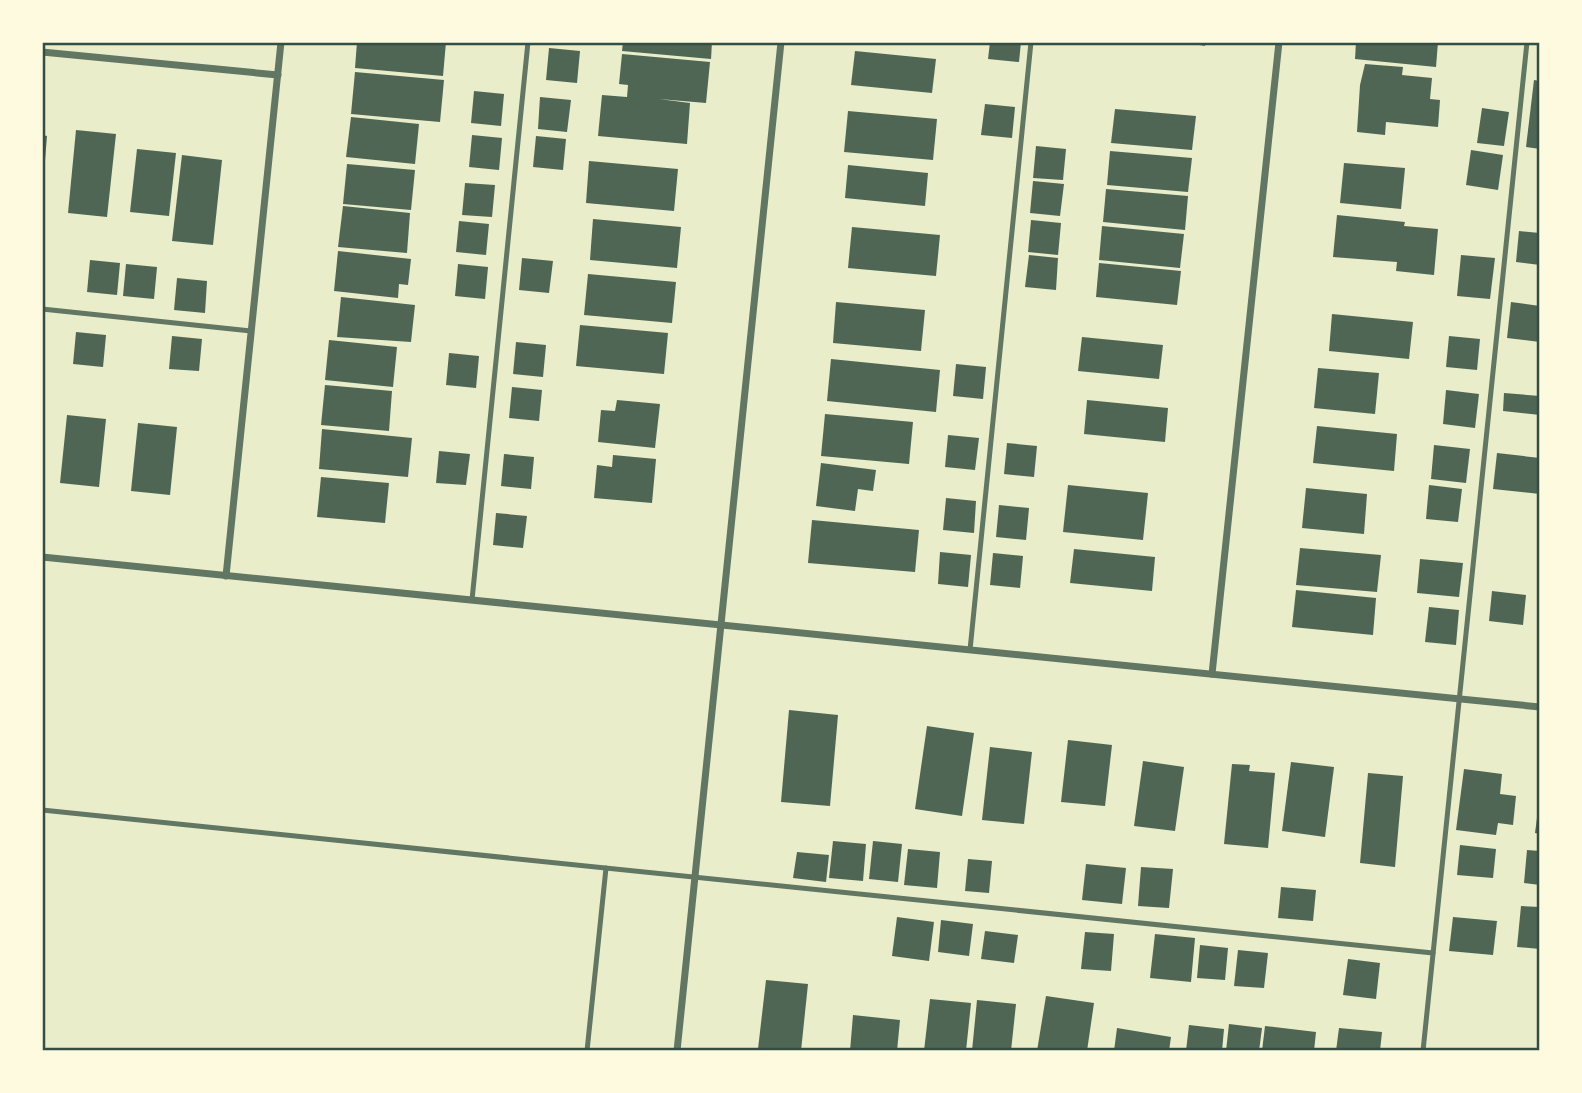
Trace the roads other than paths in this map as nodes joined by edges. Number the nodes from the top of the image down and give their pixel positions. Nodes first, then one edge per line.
1 (281, 42) edge
2 (528, 42) edge
3 (781, 42) edge
4 (1031, 42) edge
5 (1279, 42) edge
6 (1527, 42) edge
7 (42, 52) edge
8 (278, 75) junction
9 (42, 309) edge
10 (251, 331) junction
11 (42, 557) edge
12 (226, 576) junction
13 (471, 600) junction
14 (721, 625) junction
15 (970, 650) junction
16 (1212, 674) junction
17 (1458, 698) junction
18 (1540, 707) edge
19 (42, 810) edge
20 (607, 868) junction
21 (695, 878) junction
22 (1433, 953) junction
23 (587, 1051) edge
24 (677, 1051) edge
25 (1423, 1051) edge

1 - 8 street
2 - 13 lane
3 - 14 street
4 - 15 lane
5 - 16 street
6 - 17 lane
7 - 8 street
8 - 10 street
9 - 10 lane
10 - 12 street
11 - 12 street
12 - 13 street
13 - 14 street
14 - 15 street
14 - 21 street
15 - 16 street
16 - 17 street
17 - 18 street
17 - 22 lane
19 - 20 lane
20 - 21 lane
20 - 23 lane
21 - 22 lane
21 - 24 street
22 - 25 lane

